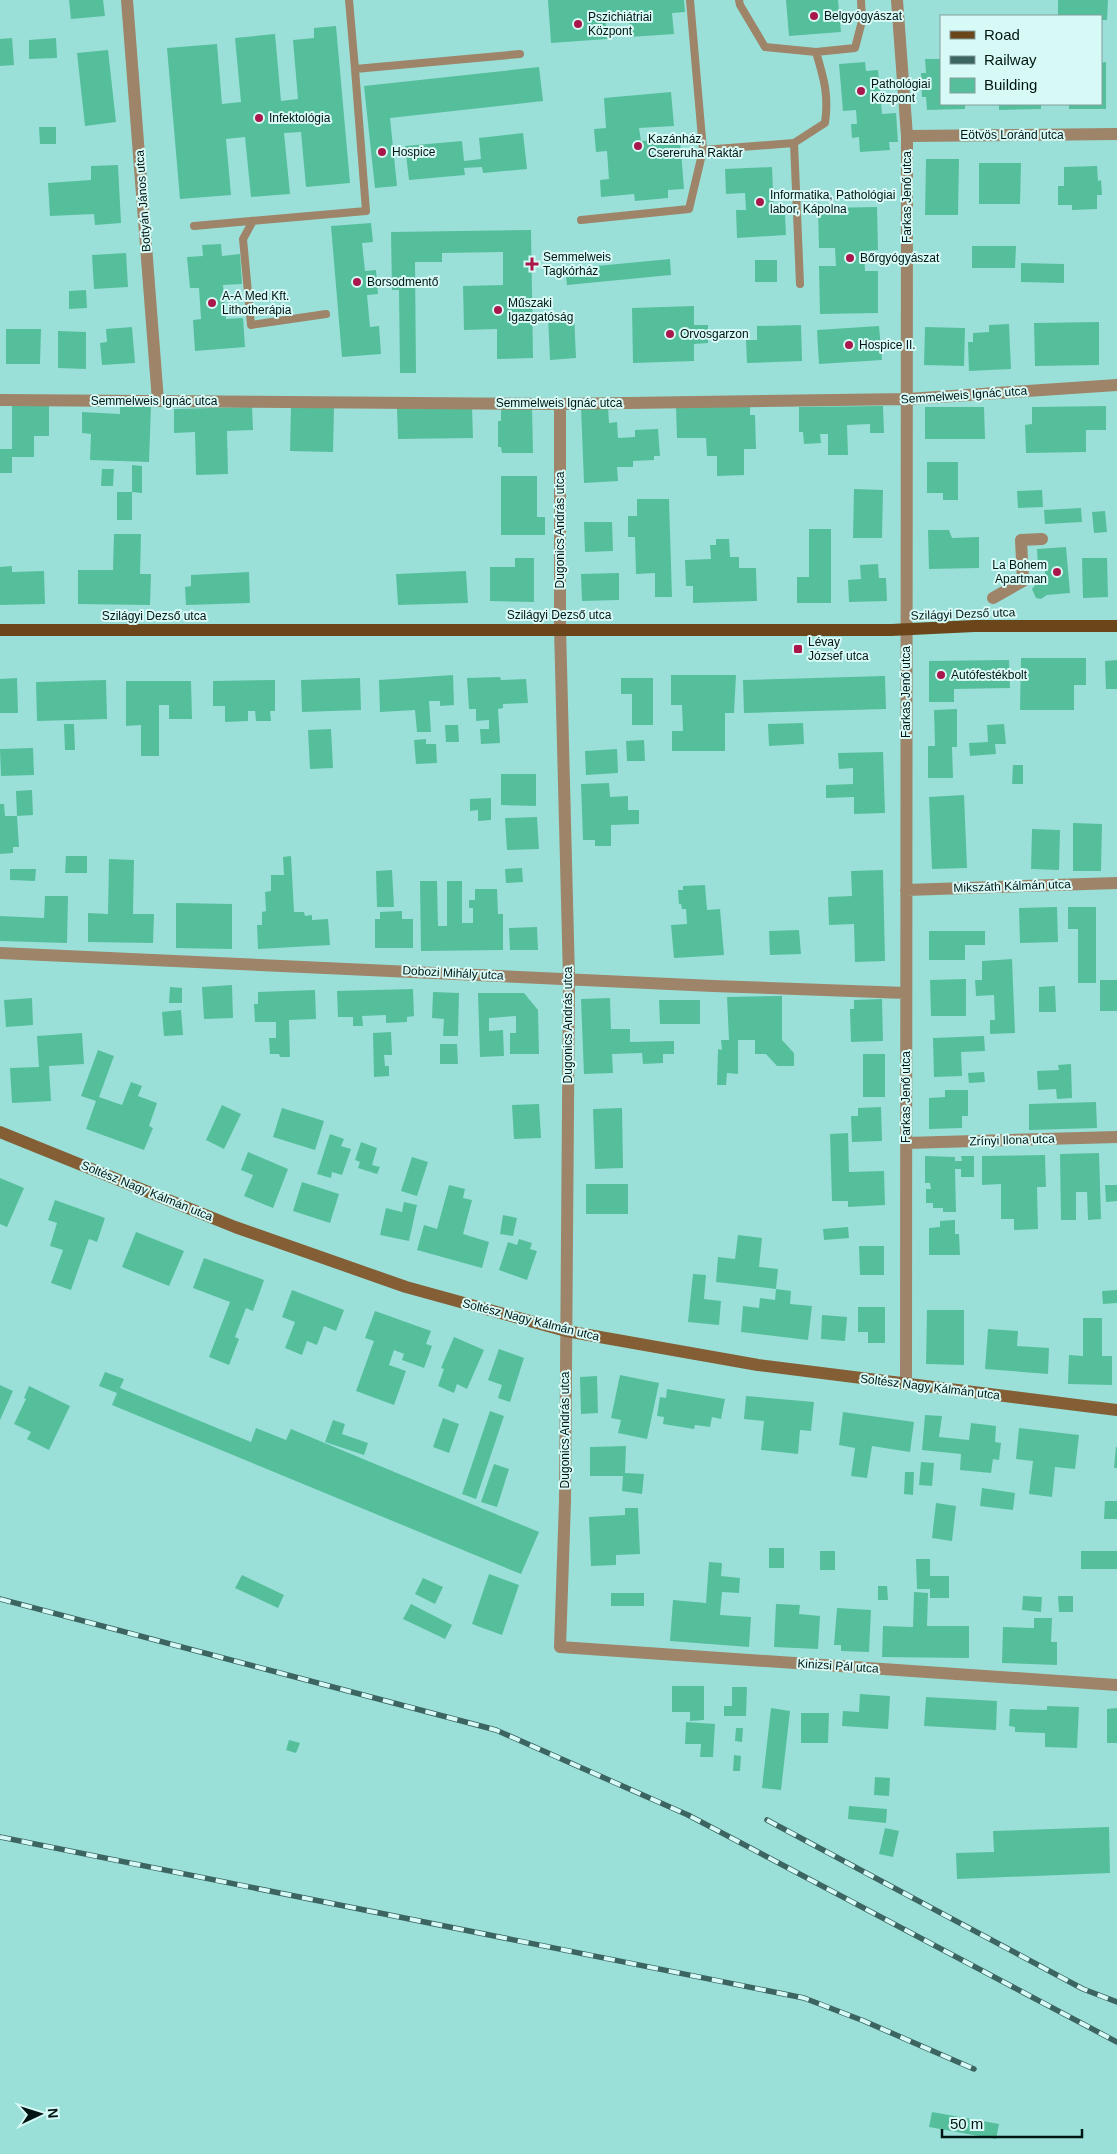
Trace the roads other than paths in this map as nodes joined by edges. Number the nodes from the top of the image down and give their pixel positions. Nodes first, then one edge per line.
1 (127, 0) edge
2 (349, 0) edge
3 (690, 0) edge
4 (739, 0) edge
5 (861, 0) edge
6 (897, 0) edge
7 (816, 52) junction
8 (520, 54) dead end
9 (355, 69) junction
10 (1117, 134) edge
11 (907, 136) junction
12 (794, 143) junction
13 (703, 150) junction
14 (581, 220) dead end
15 (253, 221) junction
16 (194, 226) dead end
17 (800, 284) dead end
18 (326, 314) dead end
19 (1117, 385) edge
20 (908, 399) junction
21 (0, 400) edge
22 (158, 401) junction
23 (560, 404) junction
24 (1042, 539) dead end
25 (1029, 584) dead end
26 (1013, 586) junction
27 (992, 598) dead end
28 (1117, 626) edge
29 (560, 628) junction
30 (906, 629) junction
31 (0, 630) edge
32 (1117, 883) edge
33 (906, 890) junction
34 (0, 953) edge
35 (569, 978) junction
36 (906, 993) junction
37 (0, 1132) edge
38 (1117, 1137) edge
39 (906, 1143) junction
40 (566, 1331) junction
41 (906, 1384) junction
42 (1117, 1410) edge
43 (560, 1647) joint
44 (1117, 1685) edge

1 - 22 street, Bottyán János utca
2 - 9 lane
3 - 13 lane
4 - 7 lane
5 - 7 lane
6 - 11 street, Farkas Jenő utca
7 - 12 lane
8 - 9 lane
9 - 15 lane
10 - 11 street, Eötvös Loránd utca
11 - 20 street, Farkas Jenő utca
12 - 13 lane
12 - 17 lane
13 - 14 lane
15 - 16 lane
15 - 18 lane
19 - 20 street, Semmelweis Ignác utca
20 - 23 street, Semmelweis Ignác utca
20 - 30 street, Farkas Jenő utca
21 - 22 street, Semmelweis Ignác utca
22 - 23 street, Semmelweis Ignác utca
23 - 29 street, Dugonics András utca
24 - 26 street
25 - 26 street
26 - 27 street
28 - 30 main road, Szilágyi Dezső utca
29 - 30 main road, Szilágyi Dezső utca
29 - 31 main road, Szilágyi Dezső utca
29 - 35 street, Dugonics András utca
30 - 33 street, Farkas Jenő utca
32 - 33 street, Mikszáth Kálmán utca
33 - 36 street, Farkas Jenő utca
34 - 35 street, Dobozi Mihály utca
35 - 36 street, Dobozi Mihály utca
35 - 40 street, Dugonics András utca
36 - 39 street, Farkas Jenő utca
37 - 40 street, Soltész Nagy Kálmán utca
38 - 39 street, Zrínyi Ilona utca
39 - 41 street, Farkas Jenő utca
40 - 41 street, Soltész Nagy Kálmán utca
40 - 43 street, Dugonics András utca
41 - 42 street, Soltész Nagy Kálmán utca
43 - 44 street, Kinizsi Pál utca

